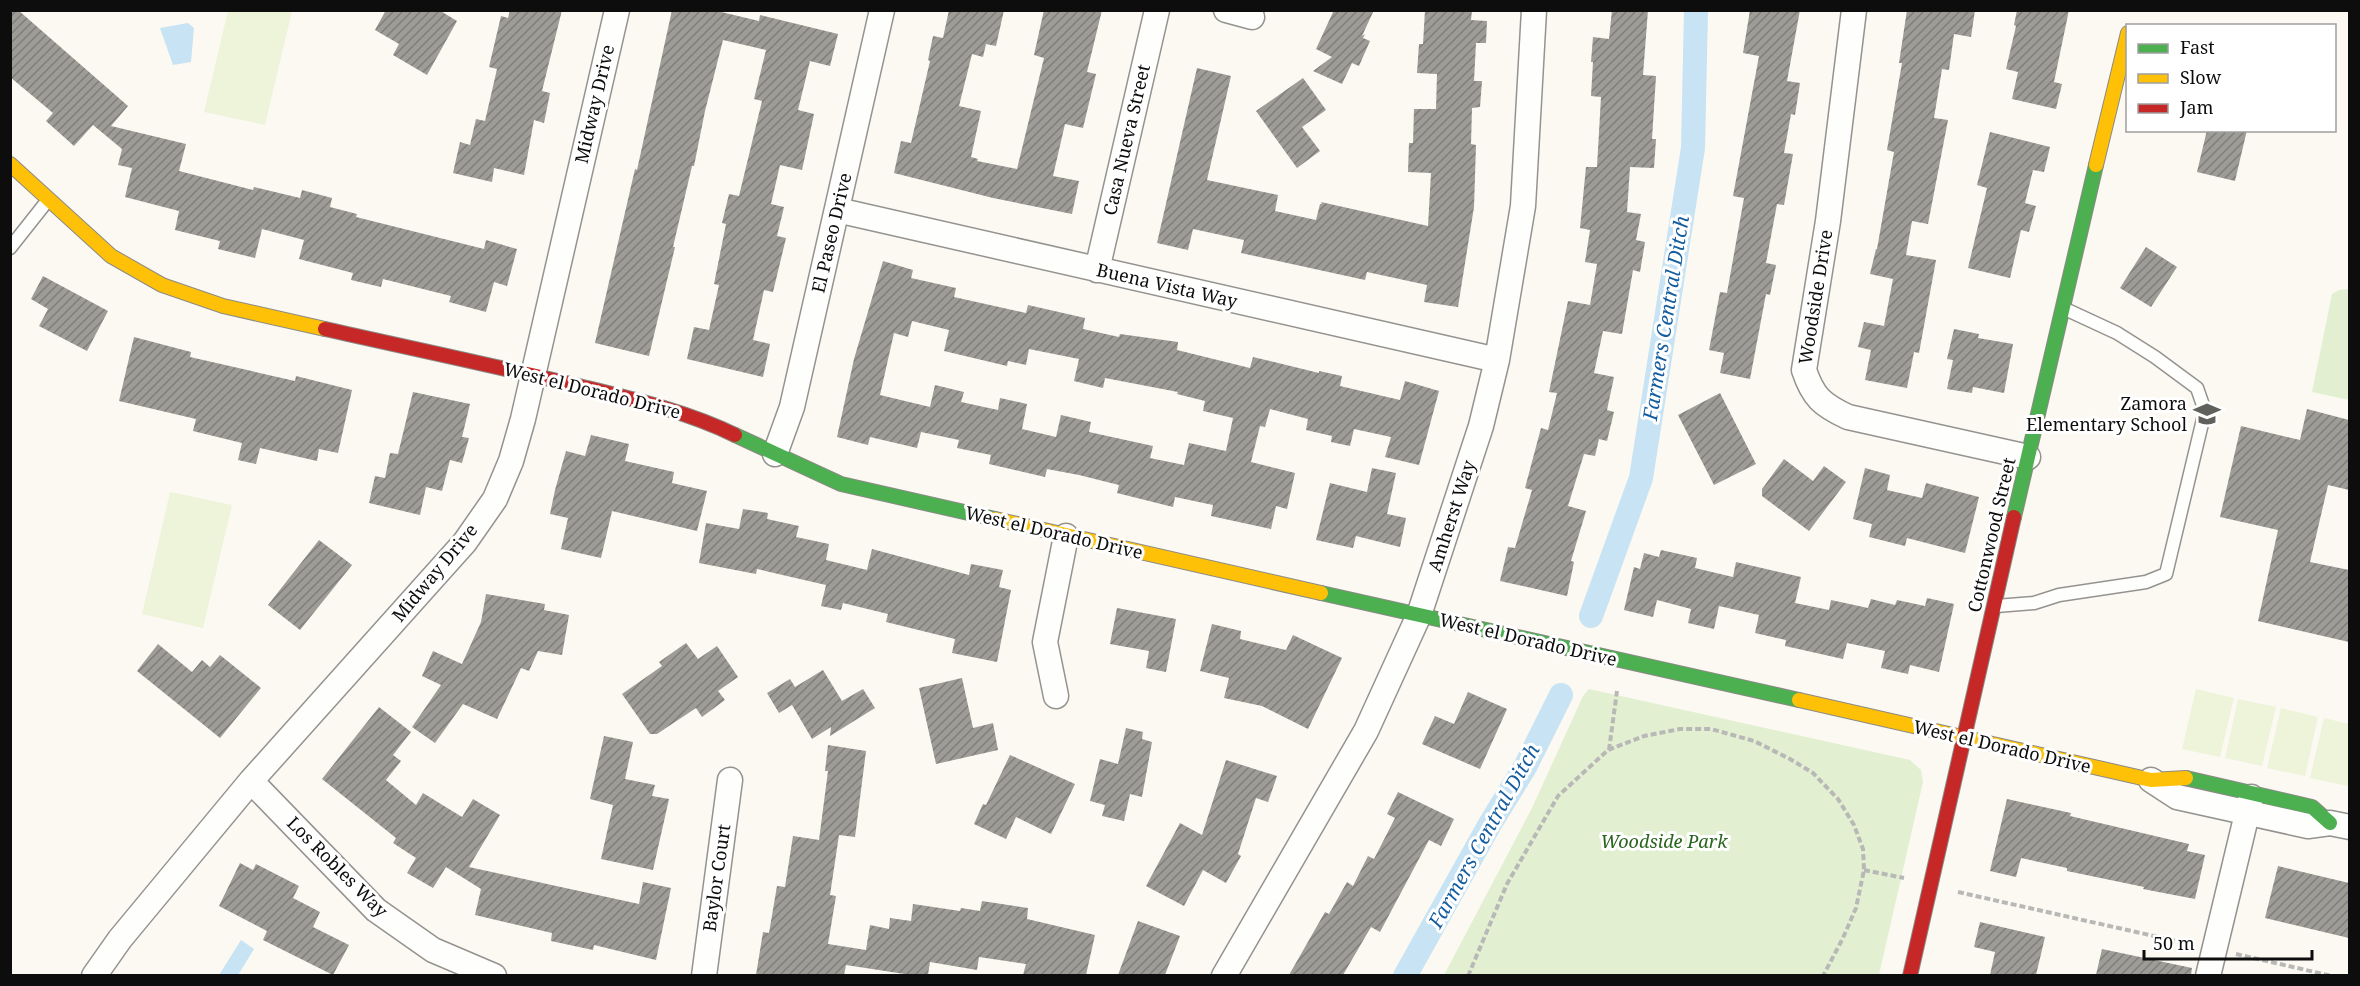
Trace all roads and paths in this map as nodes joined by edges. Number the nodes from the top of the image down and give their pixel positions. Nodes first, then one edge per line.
1 (617, 10) edge
2 (882, 10) edge
3 (1157, 10) edge
4 (1226, 10) edge
5 (1534, 10) edge
6 (1854, 10) edge
7 (1252, 17) dead end
8 (2126, 37) edge
9 (10, 164) edge
10 (48, 200) junction
11 (837, 210) junction
12 (10, 248) edge
13 (1097, 270) junction
14 (2062, 308) junction
15 (1497, 360) junction
16 (533, 375) junction
17 (775, 454) junction
18 (2028, 457) junction
19 (1066, 536) junction
20 (1996, 606) junction
21 (1419, 615) junction
22 (1617, 691) dead end
23 (1056, 696) dead end
24 (1964, 738) junction
25 (1608, 750) junction
26 (730, 780) dead end
27 (2151, 780) joint
28 (251, 781) junction
29 (2249, 803) junction
30 (2340, 825) edge
31 (1864, 870) junction
32 (1904, 878) dead end
33 (1958, 892) dead end
34 (2197, 946) dead end
35 (2230, 952) dead end
36 (94, 975) edge
37 (494, 975) edge
38 (704, 975) edge
39 (1224, 975) edge
40 (1468, 975) edge
41 (1823, 975) edge
42 (1910, 975) edge
43 (2208, 975) edge
44 (2331, 975) edge

1 - 16 street, Midway Drive
2 - 11 street, El Paseo Drive
3 - 13 street, Casa Nueva Street
4 - 7 street
5 - 15 street, Amherst Way
6 - 18 street, Woodside Drive
8 - 14 street, Cottonwood Street
9 - 10 street, West el Dorado Drive
10 - 12 lane
10 - 16 street, West el Dorado Drive
11 - 13 street, Buena Vista Way
11 - 17 street, El Paseo Drive
13 - 15 street, Buena Vista Way
14 - 18 street, Cottonwood Street
14 - 20 lane
15 - 21 street, Amherst Way
16 - 17 street, West el Dorado Drive
16 - 28 street, Midway Drive
17 - 19 street, West el Dorado Drive
18 - 20 street, Cottonwood Street
19 - 21 street, West el Dorado Drive
19 - 23 street
20 - 24 street, Cottonwood Street
21 - 24 street, West el Dorado Drive
21 - 39 street, Amherst Way
22 - 25 path
24 - 27 street, West el Dorado Drive
24 - 42 street, Cottonwood Street
25 - 31 path
25 - 40 path
26 - 38 street, Baylor Court
27 - 29 street, West el Dorado Drive
28 - 36 street, Midway Drive
28 - 37 street, Los Robles Way
29 - 30 street, West el Dorado Drive
29 - 43 street
31 - 32 path
31 - 41 path
33 - 34 path
35 - 44 path

